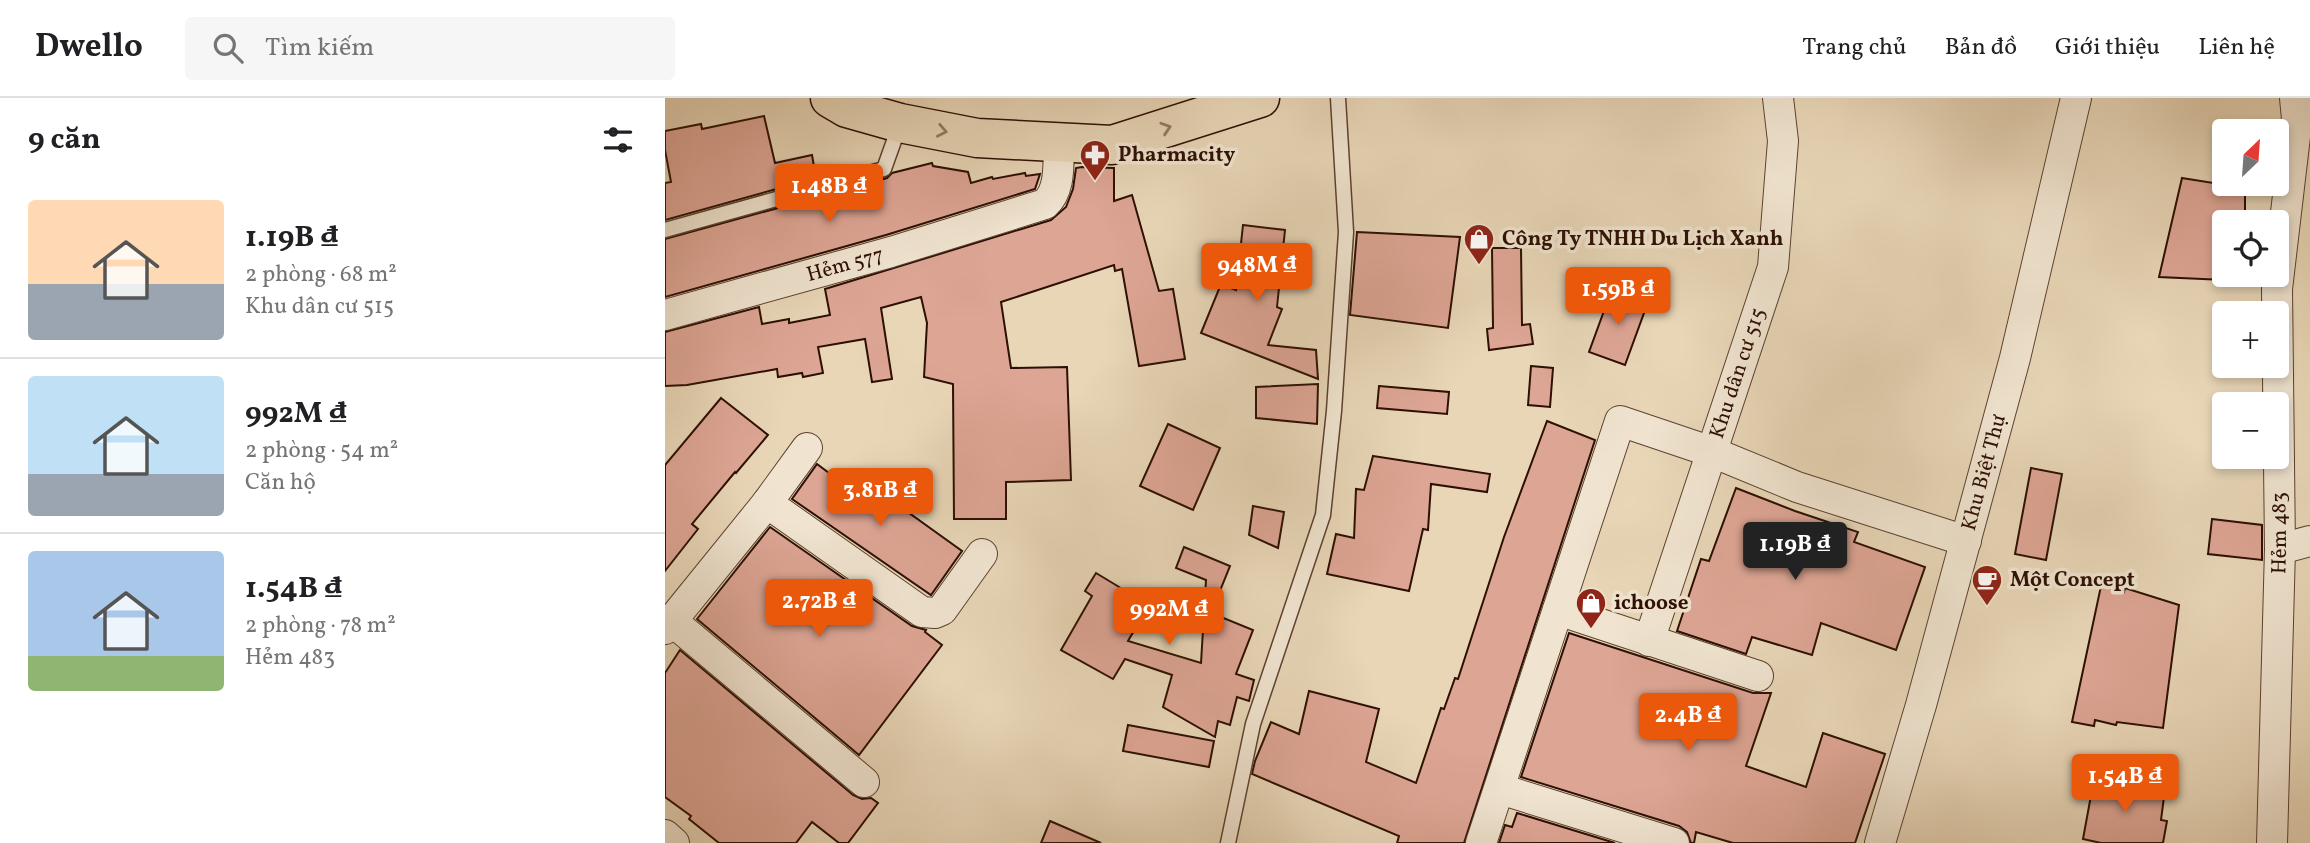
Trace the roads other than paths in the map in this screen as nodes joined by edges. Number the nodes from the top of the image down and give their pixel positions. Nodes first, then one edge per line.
1 (830, 98) edge
2 (1260, 98) edge
3 (1338, 98) edge
4 (1778, 98) edge
5 (2075, 98) edge
6 (2295, 98) edge
7 (900, 123) junction
8 (1059, 144) junction
9 (665, 230) edge
10 (665, 315) edge
11 (807, 448) dead end
12 (1711, 452) junction
13 (767, 503) junction
14 (1966, 541) junction
15 (2310, 541) edge
16 (2280, 549) junction
17 (982, 554) dead end
18 (1558, 610) junction
19 (668, 625) edge
20 (1649, 641) junction
21 (1758, 676) dead end
22 (864, 782) dead end
23 (1500, 789) junction
24 (665, 835) edge
25 (674, 843) edge
26 (1227, 843) edge
27 (1481, 843) edge
28 (1674, 843) edge
29 (1880, 843) edge
30 (2272, 843) edge

1 - 7 main road
8 -> 2 main road
3 - 26 lane
4 - 12 street, Khu dân cư 515
5 - 14 street, Khu Biệt Thự
6 - 16 street, Hẻm 483
7 -> 8 main road
7 - 9 lane
8 - 10 street, Hẻm 577
11 - 13 street
12 - 14 street
12 - 18 street
12 - 20 street, Khu dân cư 515
13 - 17 street
13 - 19 street
14 - 29 street, Khu Biệt Thự
15 - 16 street
16 - 30 street, Hẻm 483
18 - 20 street
18 - 23 street
19 - 22 street
20 - 21 street
23 - 27 street
23 - 28 street
24 - 25 street

